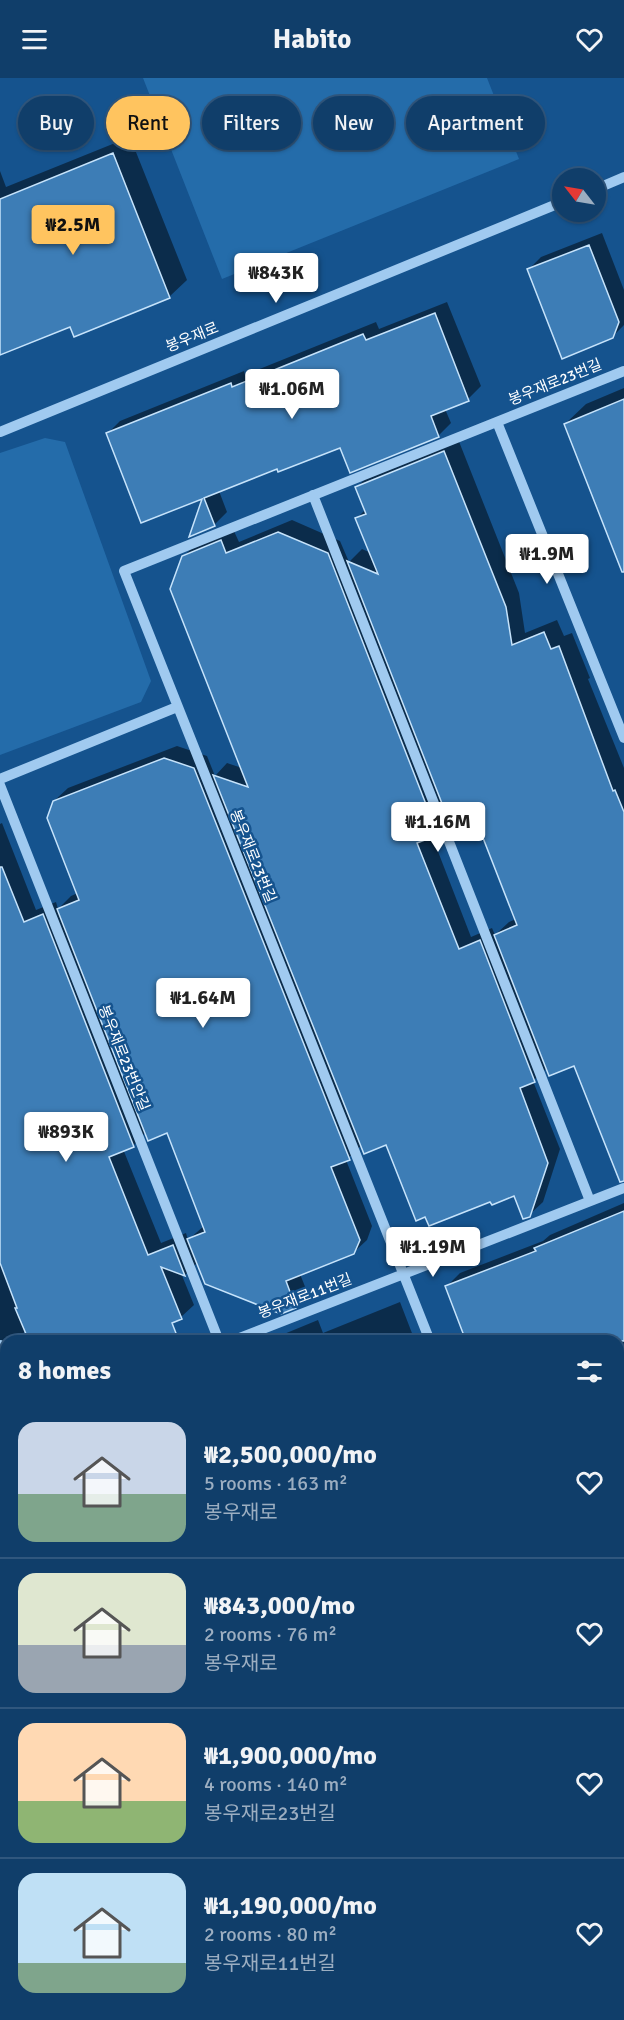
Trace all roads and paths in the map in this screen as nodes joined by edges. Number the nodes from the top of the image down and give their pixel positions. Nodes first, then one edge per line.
1 (624, 177) edge
2 (606, 185) edge
3 (552, 206) edge
4 (624, 371) edge
5 (497, 422) junction
6 (0, 432) edge
7 (313, 495) junction
8 (177, 707) junction
9 (624, 738) edge
10 (0, 779) edge
11 (0, 785) edge
12 (624, 1188) edge
13 (590, 1201) junction
14 (404, 1274) junction
15 (217, 1335) edge
16 (247, 1335) edge
17 (428, 1335) edge

1 - 2 street
3 - 6 street, 봉우재로
4 - 5 street, 봉우재로23번길
5 - 7 street, 봉우재로23번길
5 - 9 street, 봉우재로23번길
7 - 8 street, 봉우재로23번길
7 - 13 street
8 - 10 street
8 - 14 street, 봉우재로23번길
11 - 15 street, 봉우재로23번안길
12 - 13 street, 봉우재로11번길
13 - 14 street, 봉우재로11번길
14 - 16 street, 봉우재로11번길
14 - 17 street, 봉우재로23번길

